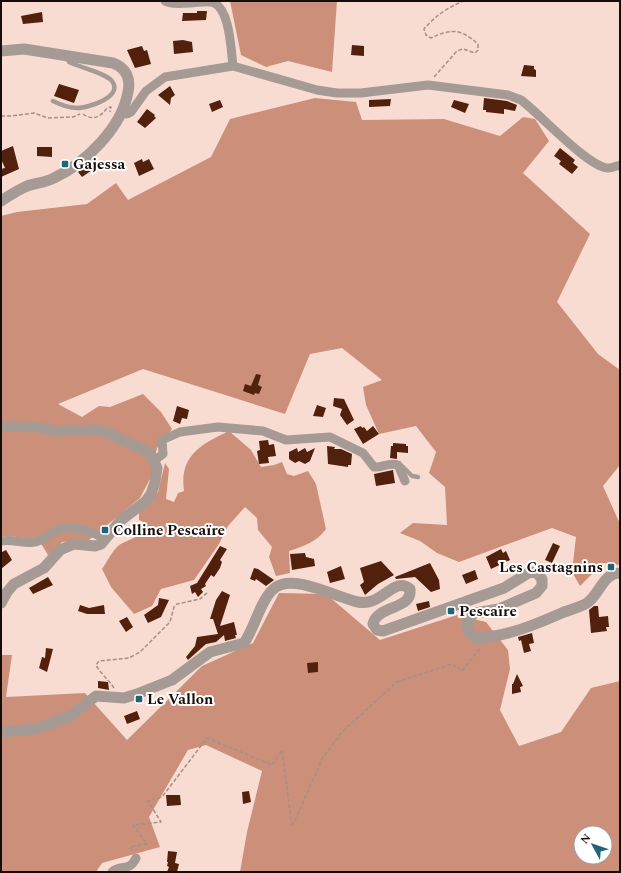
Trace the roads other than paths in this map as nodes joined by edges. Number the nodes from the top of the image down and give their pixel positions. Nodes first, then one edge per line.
1 (166, 1) edge
2 (1, 51) edge
3 (66, 55) junction
4 (233, 66) junction
5 (53, 102) dead end
6 (122, 113) junction
7 (620, 165) edge
8 (1, 201) edge
9 (1, 426) edge
10 (155, 460) junction
11 (398, 465) junction
12 (418, 477) dead end
13 (405, 481) dead end
14 (105, 539) junction
15 (1, 541) edge
16 (620, 573) edge
17 (1, 603) edge
18 (1, 732) edge
19 (136, 858) road end
20 (112, 872) edge

1 - 4 street
2 - 3 street
3 - 5 lane
3 - 6 street
4 - 6 street
4 - 7 street
6 - 8 street
9 - 10 street
10 - 11 street
10 - 14 street
11 - 12 lane
11 - 13 street
14 - 15 street
14 - 17 street
16 - 18 street
19 - 20 street

